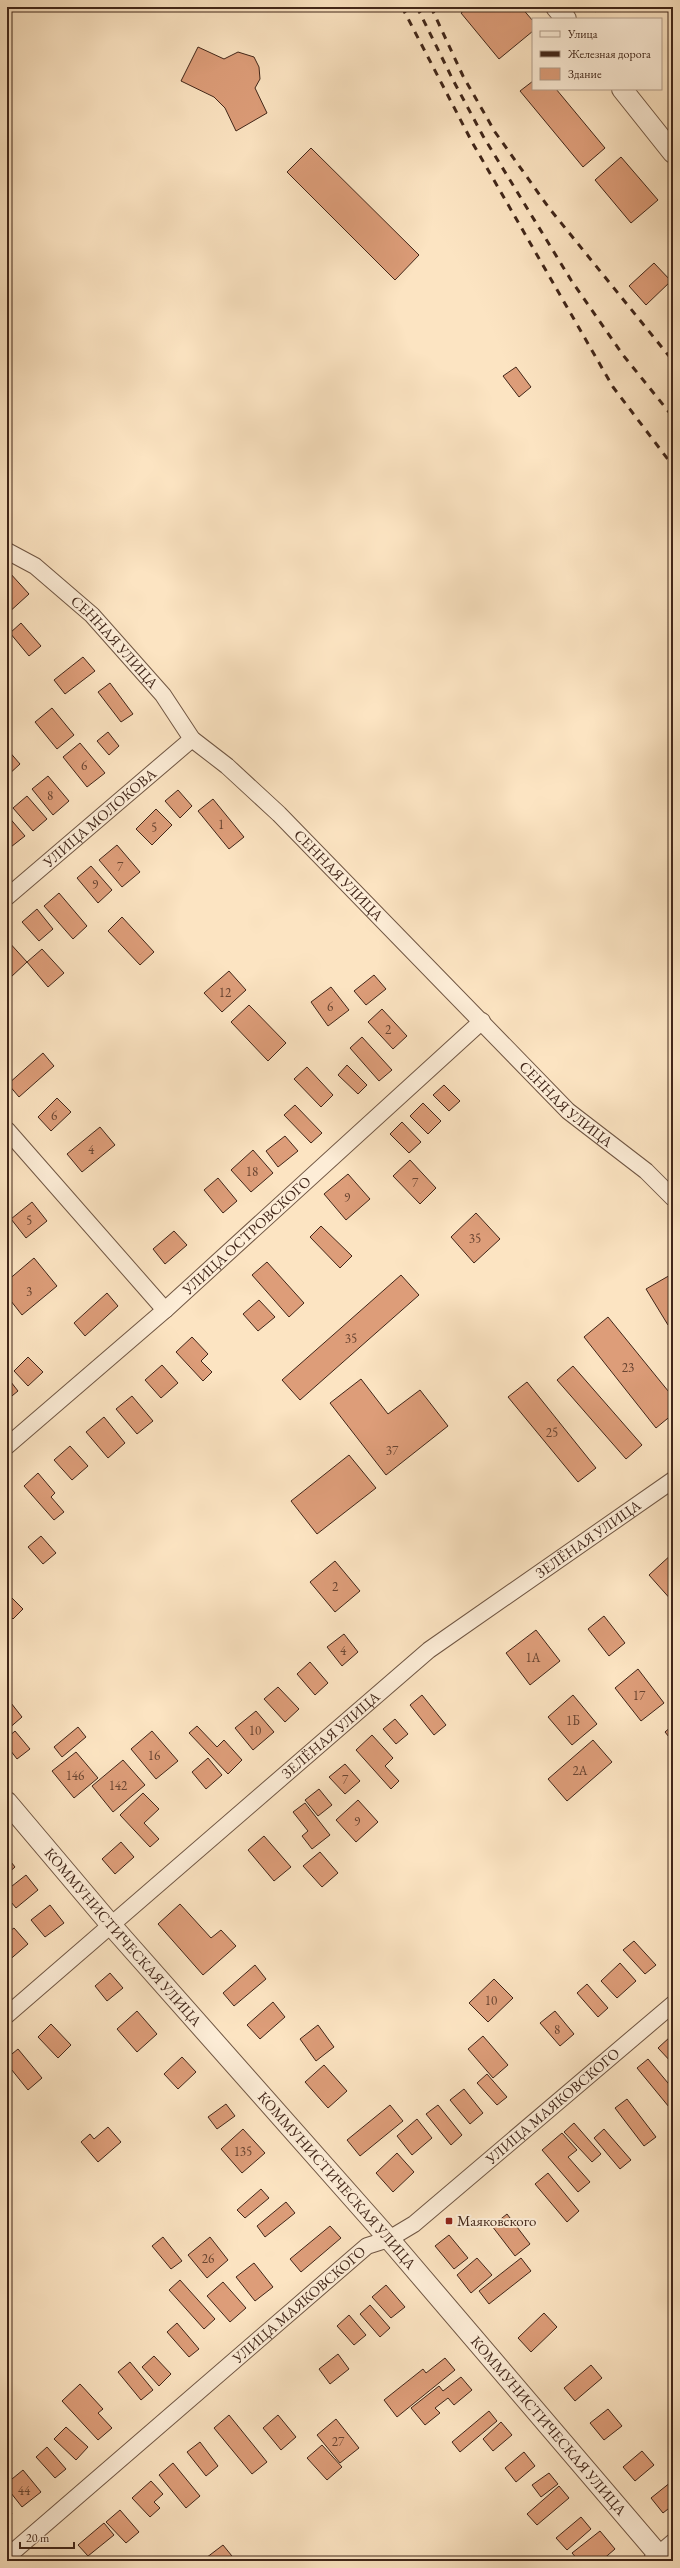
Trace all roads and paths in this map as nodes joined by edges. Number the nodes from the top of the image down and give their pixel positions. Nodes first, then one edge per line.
1 (556, 7) edge
2 (565, 18) edge
3 (623, 90) edge
4 (673, 153) edge
5 (7, 551) edge
6 (192, 739) junction
7 (7, 897) edge
8 (482, 1021) junction
9 (7, 1130) edge
10 (673, 1198) edge
11 (165, 1310) junction
12 (7, 1446) edge
13 (673, 1480) edge
14 (7, 1802) edge
15 (110, 1925) junction
16 (673, 2004) edge
17 (7, 2015) edge
18 (389, 2239) junction
19 (662, 2555) edge
20 (7, 2557) edge

1 - 2 street
3 - 4 street
5 - 6 street, СЕННАЯ УЛИЦА
6 - 7 street, УЛИЦА МОЛОКОВА
6 - 8 street, СЕННАЯ УЛИЦА
8 - 10 street, СЕННАЯ УЛИЦА
8 - 11 street, УЛИЦА ОСТРОВСКОГО
9 - 11 street
11 - 12 street, УЛИЦА ОСТРОВСКОГО
13 - 15 street, ЗЕЛЁНАЯ УЛИЦА
14 - 15 street, КОММУНИСТИЧЕСКАЯ УЛИЦА
15 - 17 street, ЗЕЛЁНАЯ УЛИЦА
15 - 18 street, КОММУНИСТИЧЕСКАЯ УЛИЦА
16 - 18 street, УЛИЦА МАЯКОВСКОГО
18 - 19 street, КОММУНИСТИЧЕСКАЯ УЛИЦА
18 - 20 street, УЛИЦА МАЯКОВСКОГО

